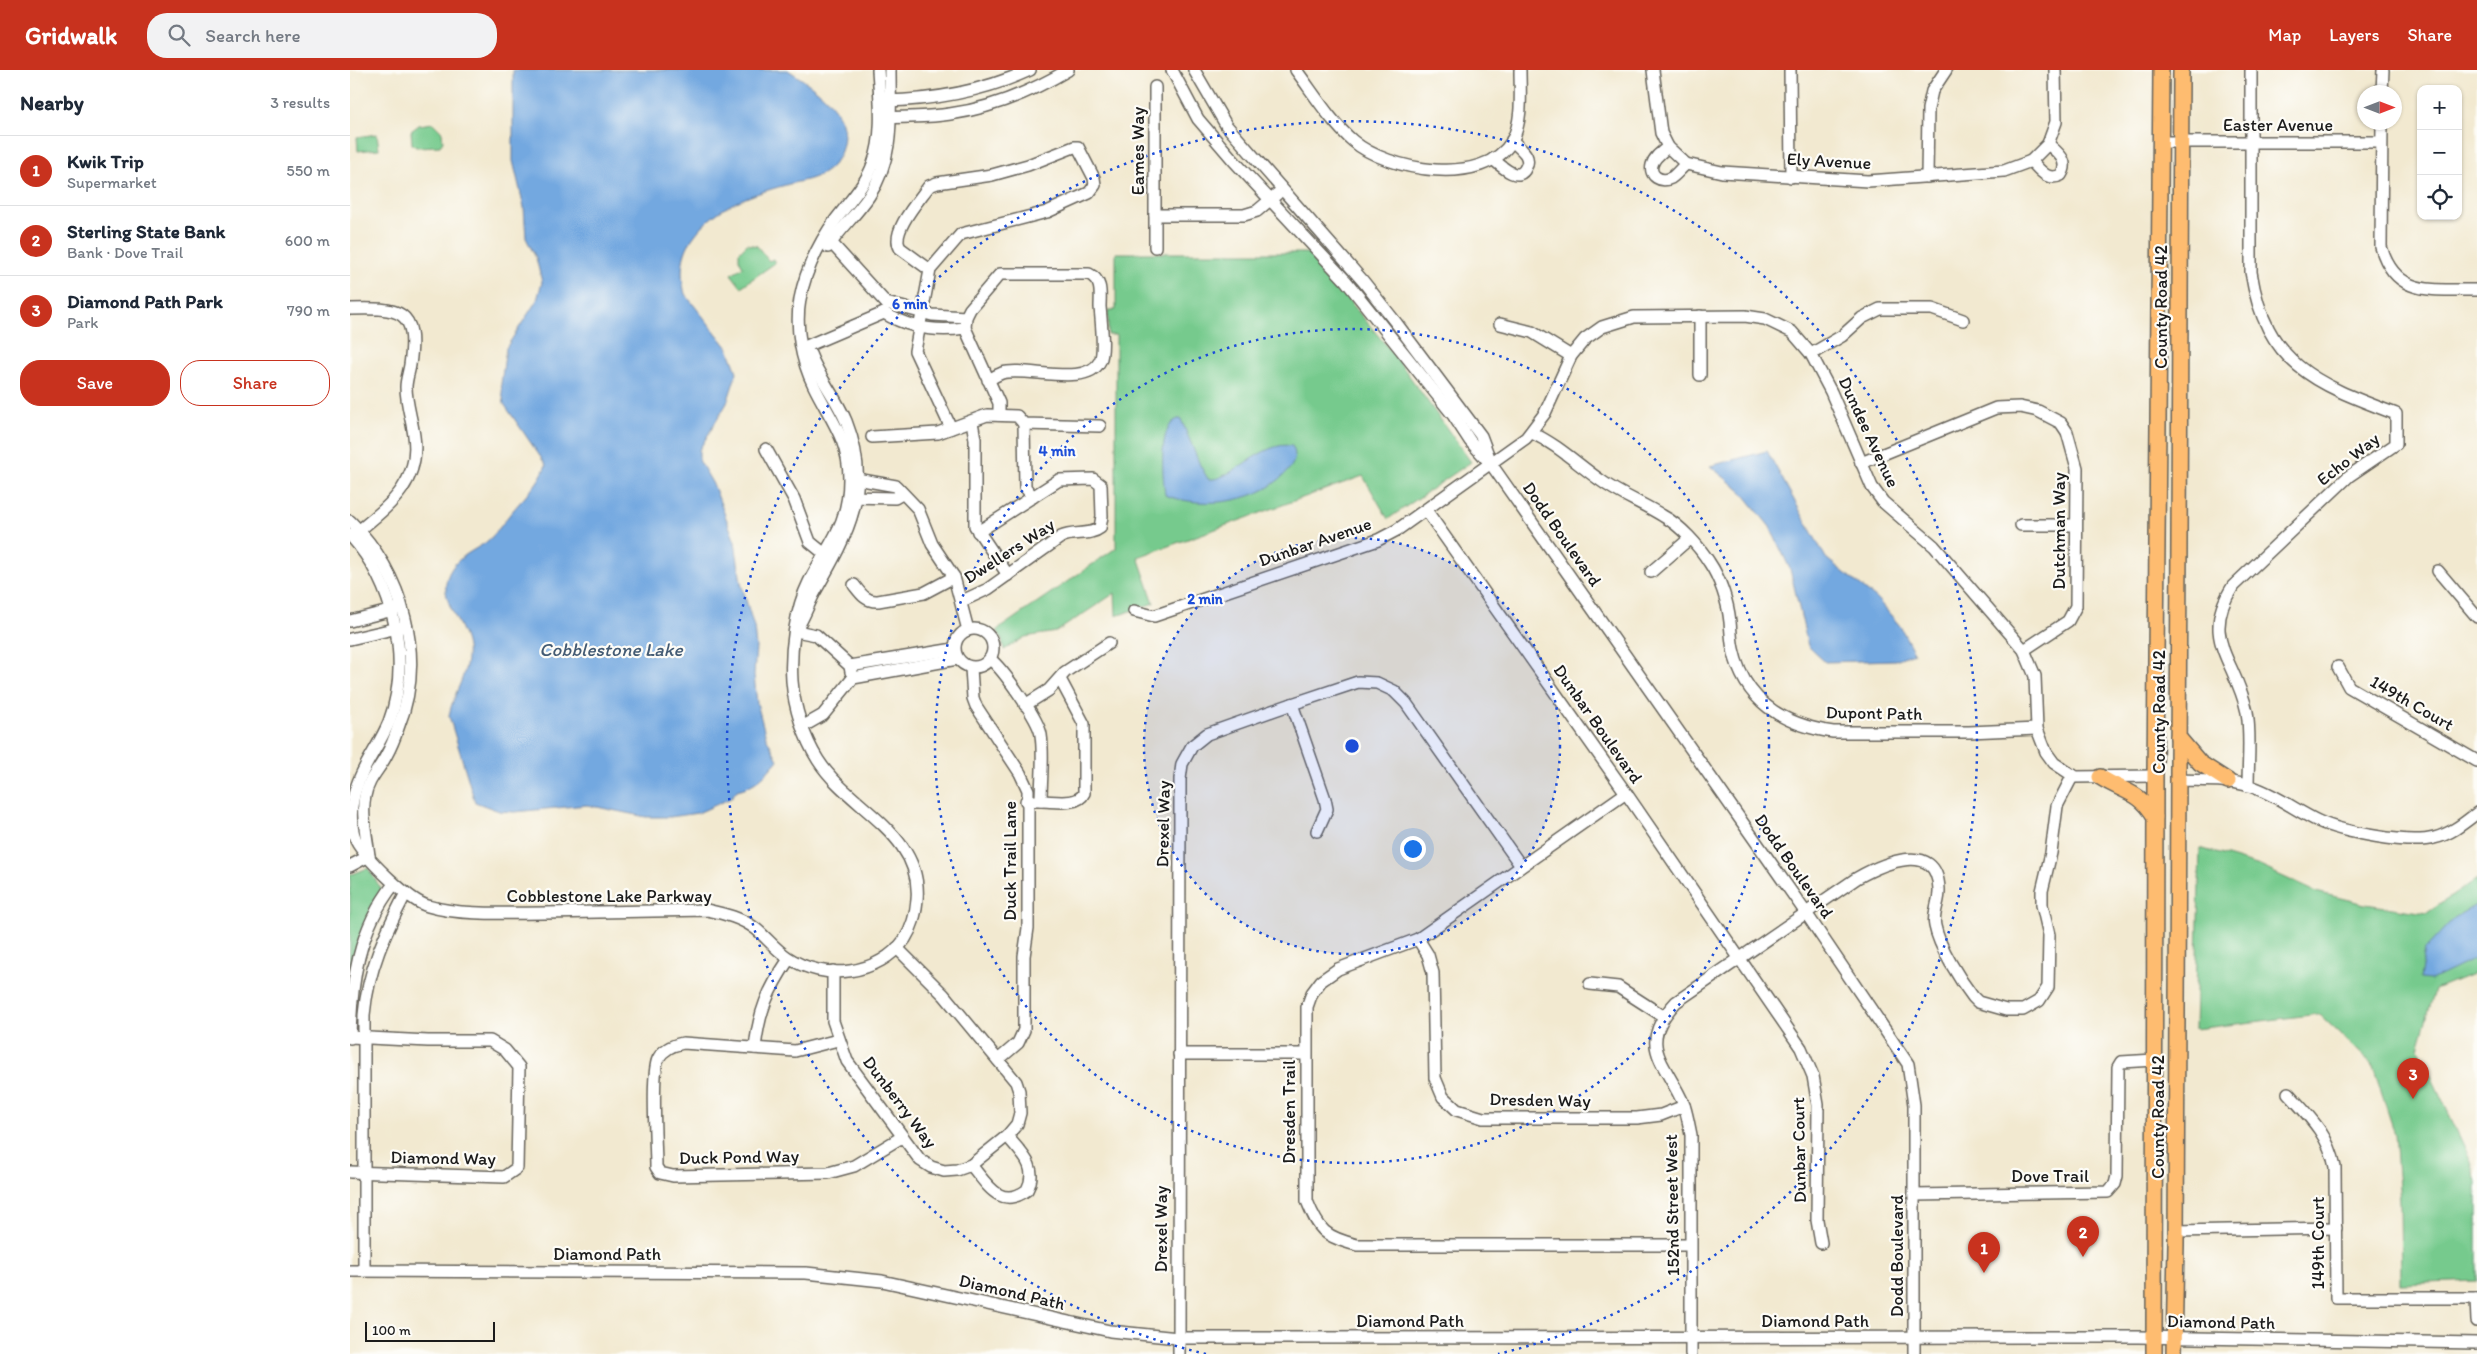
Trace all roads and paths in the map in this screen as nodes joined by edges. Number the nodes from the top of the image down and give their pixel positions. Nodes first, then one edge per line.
1 (878, 70) edge
2 (890, 70) edge
3 (1030, 70) edge
4 (1068, 70) edge
5 (1172, 70) edge
6 (1194, 70) edge
7 (1296, 70) edge
8 (1520, 70) edge
9 (1653, 70) edge
10 (1790, 70) edge
11 (1946, 70) edge
12 (2055, 70) edge
13 (2161, 70) edge
14 (2180, 70) edge
15 (2251, 70) edge
16 (2383, 70) edge
17 (2382, 85) edge
18 (1155, 87) dead end
19 (885, 101) junction
20 (886, 118) junction
21 (2382, 130) edge
22 (1512, 140) junction
23 (2161, 142) junction
24 (2181, 142) junction
25 (2250, 142) junction
26 (2382, 142) junction
27 (2048, 144) junction
28 (1668, 147) junction
29 (1493, 159) junction
30 (2031, 161) junction
31 (1686, 164) junction
32 (1790, 177) junction
33 (1927, 177) junction
34 (1281, 190) junction
35 (1270, 198) junction
36 (1156, 215) junction
37 (828, 240) junction
38 (1155, 247) dead end
39 (930, 270) junction
40 (2477, 290) edge
41 (350, 308) edge
42 (885, 308) junction
43 (922, 312) junction
44 (1700, 316) junction
45 (1963, 320) dead end
46 (966, 323) junction
47 (1500, 324) dead end
48 (920, 327) junction
49 (805, 347) junction
50 (1811, 354) junction
51 (1571, 356) junction
52 (1700, 375) dead end
53 (988, 380) junction
54 (998, 415) junction
55 (972, 422) junction
56 (1024, 424) junction
57 (1100, 426) dead end
58 (952, 428) junction
59 (1532, 433) junction
60 (872, 437) dead end
61 (766, 449) dead end
62 (1861, 463) junction
63 (1491, 464) junction
64 (854, 478) junction
65 (902, 494) junction
66 (853, 497) junction
67 (1033, 497) junction
68 (1426, 510) junction
69 (350, 521) edge
70 (2021, 525) dead end
71 (2076, 525) junction
72 (978, 532) junction
73 (354, 534) edge
74 (1689, 539) junction
75 (829, 558) junction
76 (2438, 570) dead end
77 (1650, 572) dead end
78 (1008, 575) junction
79 (954, 577) junction
80 (854, 585) dead end
81 (962, 601) junction
82 (396, 609) junction
83 (1134, 611) dead end
84 (2477, 617) edge
85 (350, 622) edge
86 (401, 627) junction
87 (796, 630) junction
88 (968, 630) junction
89 (350, 639) edge
90 (1109, 643) dead end
91 (2024, 650) junction
92 (956, 654) junction
93 (990, 659) junction
94 (850, 666) junction
95 (2338, 667) dead end
96 (971, 668) junction
97 (853, 678) junction
98 (1060, 679) junction
99 (1292, 704) junction
100 (1025, 705) junction
101 (802, 727) junction
102 (2037, 729) junction
103 (2178, 737) junction
104 (2156, 746) junction
105 (2477, 760) edge
106 (360, 775) edge
107 (2073, 775) junction
108 (2156, 776) junction
109 (2100, 777) junction
110 (2178, 780) junction
111 (2228, 781) junction
112 (2248, 786) junction
113 (1626, 793) junction
114 (1026, 801) junction
115 (1041, 801) junction
116 (2178, 806) junction
117 (2477, 813) edge
118 (2155, 818) junction
119 (1317, 831) dead end
120 (369, 856) junction
121 (350, 866) edge
122 (1521, 866) junction
123 (394, 884) junction
124 (406, 893) junction
125 (1806, 913) junction
126 (1418, 939) junction
127 (897, 948) junction
128 (1740, 958) junction
129 (789, 959) junction
130 (833, 971) junction
131 (1590, 984) dead end
132 (1663, 1016) junction
133 (350, 1037) edge
134 (364, 1038) junction
135 (838, 1040) junction
136 (755, 1048) junction
137 (1179, 1054) junction
138 (1306, 1054) junction
139 (998, 1060) junction
140 (2154, 1060) junction
141 (2288, 1093) dead end
142 (1684, 1106) junction
143 (1007, 1136) junction
144 (902, 1137) junction
145 (971, 1165) junction
146 (350, 1172) edge
147 (364, 1174) junction
148 (1914, 1195) junction
149 (2336, 1228) junction
150 (2176, 1231) junction
151 (1821, 1243) dead end
152 (1690, 1245) junction
153 (350, 1270) edge
154 (364, 1270) junction
155 (2477, 1298) edge
156 (2477, 1321) edge
157 (1178, 1338) junction
158 (1690, 1338) junction
159 (1914, 1338) junction
160 (2154, 1338) junction
161 (2174, 1338) junction
162 (2477, 1344) edge
163 (1178, 1354) edge
164 (1690, 1354) edge
165 (1914, 1354) edge
166 (2154, 1354) edge
167 (2174, 1354) edge

1 - 19 street, Cobblestone Lake Parkway
2 - 19 street, Cobblestone Lake Parkway
3 - 19 street
4 - 20 street
5 - 35 street
6 - 34 street
7 - 29 street
8 - 22 street
9 - 28 street
10 - 32 street
11 - 33 street
12 - 27 street, Ely Avenue
13 - 23 highway, County Road 42
14 - 24 highway, County Road 42
15 - 25 street, Echo Way
16 - 17 street
18 - 36 street, Eames Way
19 - 20 street, Cobblestone Lake Parkway
20 - 37 street, Cobblestone Lake Parkway
21 - 26 street
22 - 29 street
22 - 29 street
23 - 24 street, Easter Avenue
23 - 104 highway, County Road 42
24 - 25 street, Easter Avenue
24 - 103 highway, County Road 42
25 - 26 street, Easter Avenue
25 - 112 street, Echo Way
26 - 40 street
27 - 30 street, Ely Avenue
27 - 30 street
28 - 31 street
28 - 31 street
30 - 33 street, Ely Avenue
31 - 32 street, Ely Avenue
32 - 33 street, Ely Avenue
34 - 35 street, Eames Way
34 - 63 street
35 - 36 street, Eames Way
35 - 63 street
36 - 38 street, Eames Way
37 - 42 street
37 - 49 street, Cobblestone Lake Parkway
39 - 39 street
39 - 43 street
41 - 73 street
42 - 43 street
42 - 48 street
42 - 49 street
43 - 46 street
43 - 48 street
44 - 50 street, Dundee Avenue
44 - 51 street, Dundee Avenue
44 - 52 street
45 - 50 street
46 - 48 street
46 - 53 street
46 - 53 street
47 - 51 street
48 - 58 street
49 - 64 street, Cobblestone Lake Parkway
50 - 62 street, Dundee Avenue
51 - 59 street, Dundee Avenue
53 - 54 street
54 - 55 street
54 - 56 street
55 - 58 street
55 - 72 street
56 - 57 street
56 - 67 street
58 - 60 street
59 - 63 street, Dundee Avenue
59 - 74 street, Dupont Path
61 - 75 street
62 - 71 street, Dutchman Way
62 - 91 street, Dundee Avenue
63 - 68 street, Dunbar Avenue
63 - 125 street, Dodd Boulevard
64 - 65 street
64 - 66 street, Cobblestone Lake Parkway
65 - 66 street
65 - 79 street
66 - 75 street, Cobblestone Lake Parkway
67 - 72 street, Dwellers Way
67 - 78 street, Dwellers Way
68 - 83 street, Dunbar Avenue
68 - 113 street, Dunbar Boulevard
69 - 73 street
70 - 71 street
71 - 91 street, Dutchman Way
72 - 78 street
73 - 82 street
74 - 77 street
74 - 102 street, Dupont Path
75 - 87 street, Cobblestone Lake Parkway
76 - 84 street
78 - 81 street, Dwellers Way
79 - 80 street
79 - 81 street
81 - 88 street
82 - 85 street
82 - 86 street
86 - 89 street
86 - 106 street
87 - 94 street
87 - 101 street, Cobblestone Lake Parkway
88 - 92 street
88 - 93 street
90 - 98 street
91 - 102 street, Dundee Avenue
92 - 94 street
92 - 96 street
92 - 97 street
93 - 96 street
93 - 100 street
94 - 97 street
95 - 105 street, 149th Court
96 - 114 street, Duck Trail Lane
97 - 101 street
98 - 100 street
98 - 115 street
99 - 119 street
99 - 122 street, Drexel Way
99 - 137 street, Drexel Way
100 - 115 street
101 - 127 street, Cobblestone Lake Parkway
102 - 107 street, Dundee Avenue
103 - 110 highway, County Road 42
103 - 111 highway
104 - 108 highway, County Road 42
104 - 110 highway
106 - 120 street
107 - 109 street
107 - 125 street, 152nd Street West
108 - 109 street
108 - 116 highway
108 - 118 highway, County Road 42
109 - 118 highway
110 - 111 street
110 - 116 highway, County Road 42
111 - 112 street
112 - 117 street
113 - 122 street, Dresden Trail
113 - 128 street, Dunbar Boulevard
114 - 115 street
114 - 139 street, Duck Trail Lane
116 - 150 highway, County Road 42
118 - 140 highway, County Road 42
120 - 121 street
120 - 123 street, Cobblestone Lake Parkway
122 - 126 street, Dresden Trail
123 - 124 street, Cobblestone Lake Parkway
123 - 133 street
124 - 129 street, Cobblestone Lake Parkway
124 - 134 street
125 - 128 street, 152nd Street West
125 - 148 street, Dodd Boulevard
126 - 138 street, Dresden Trail
126 - 142 street, Dresden Way
127 - 130 street, Cobblestone Lake Parkway
127 - 139 street, Dunberry Way
128 - 132 street, 152nd Street West
128 - 151 street, Dunbar Court
129 - 130 street, Cobblestone Lake Parkway
129 - 136 street
130 - 135 street, Dunberry Way
131 - 132 street
132 - 142 street, 152nd Street West
133 - 134 street
134 - 147 street
134 - 147 street, Diamond Way
135 - 136 street, Duck Pond Way
135 - 144 street, Dunberry Way
136 - 144 street, Duck Pond Way
137 - 138 street
137 - 157 street, Drexel Way
138 - 152 street, Dresden Trail
139 - 143 street, Dunberry Way
140 - 148 street, Dove Trail
140 - 160 highway, County Road 42
141 - 149 street, 149th Court
142 - 152 street, 152nd Street West
143 - 145 street, Dunberry Way
143 - 145 street
144 - 145 street, Dunberry Way
146 - 147 street
147 - 154 street
148 - 159 street, Dodd Boulevard
149 - 150 street
149 - 155 street, 149th Court
150 - 161 highway, County Road 42
152 - 158 street, 152nd Street West
153 - 154 street, Diamond Path
154 - 157 street, Diamond Path
155 - 156 street
157 - 158 street, Diamond Path
157 - 163 street, Drexel Way
158 - 159 street, Diamond Path
158 - 164 street, 152nd Street West
159 - 160 street, Diamond Path
159 - 165 street, Dodd Boulevard
160 - 161 street, Diamond Path
160 - 166 highway, County Road 42
161 - 162 street, Diamond Path
161 - 167 highway, County Road 42

